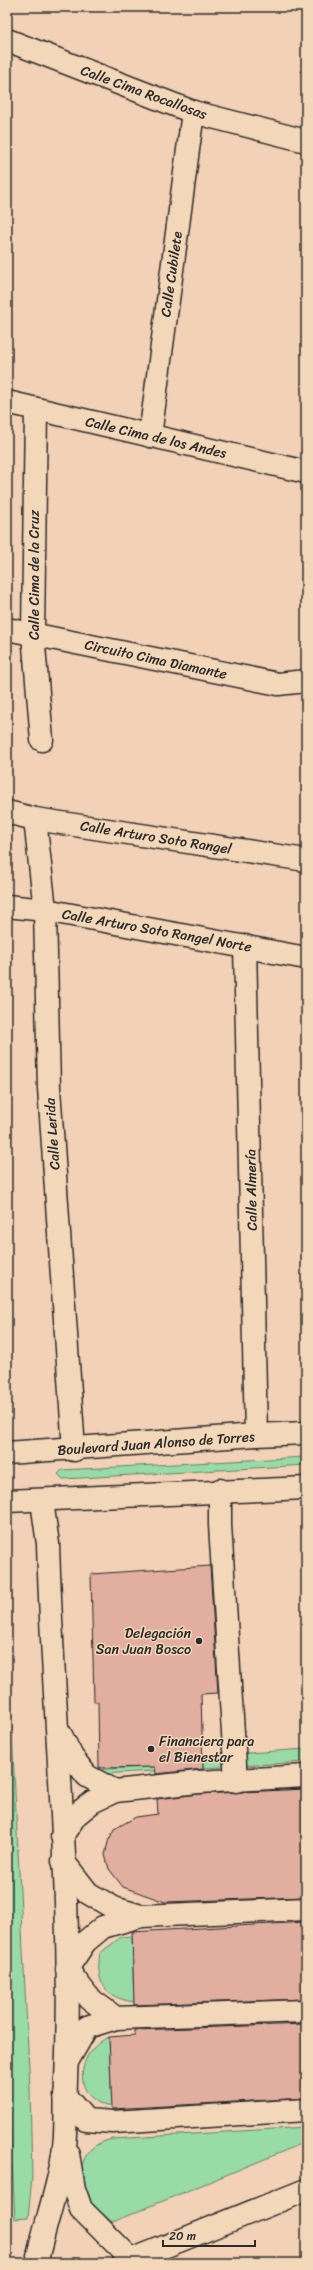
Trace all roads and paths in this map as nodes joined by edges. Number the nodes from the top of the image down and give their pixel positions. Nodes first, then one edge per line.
1 (7, 40) edge
2 (193, 112) junction
3 (306, 141) edge
4 (7, 402) edge
5 (36, 409) junction
6 (150, 436) junction
7 (306, 472) edge
8 (7, 629) edge
9 (33, 634) junction
10 (306, 681) edge
11 (42, 740) dead end
12 (7, 812) edge
13 (35, 819) junction
14 (306, 860) edge
15 (7, 906) edge
16 (45, 910) junction
17 (245, 946) junction
18 (306, 958) edge
19 (306, 1433) edge
20 (256, 1435) junction
21 (74, 1450) junction
22 (7, 1453) edge
23 (306, 1488) edge
24 (220, 1490) junction
25 (7, 1501) edge
26 (42, 1501) junction
27 (56, 1725) junction
28 (306, 1776) edge
29 (236, 1780) junction
30 (115, 1791) junction
31 (62, 1836) junction
32 (63, 1861) junction
33 (306, 1909) edge
34 (142, 1916) junction
35 (67, 1969) junction
36 (306, 2010) edge
37 (116, 2018) junction
38 (67, 2060) junction
39 (65, 2096) junction
40 (306, 2110) edge
41 (113, 2122) junction
42 (65, 2134) junction
43 (306, 2190) edge
44 (128, 2261) edge
45 (39, 2263) edge

1 - 2 street, Calle Cima Rocallosas
2 - 3 street, Calle Cima Rocallosas
2 - 6 street, Calle Cubilete
4 - 5 street, Calle Cima de los Andes
5 - 6 street, Calle Cima de los Andes
5 - 9 street, Calle Cima de la Cruz
6 - 7 street, Calle Cima de los Andes
8 - 9 street, Circuito Cima Diamante
9 - 10 street, Circuito Cima Diamante
9 - 11 street, Calle Cima de la Cruz
12 - 13 street, Calle Arturo Soto Rangel
13 - 14 street, Calle Arturo Soto Rangel
13 - 16 street, Calle Lerida
15 - 16 street, Calle Arturo Soto Rangel Norte
16 - 17 street, Calle Arturo Soto Rangel Norte
16 - 21 street, Calle Lerida
17 - 18 street, Calle Arturo Soto Rangel Norte
17 - 20 street, Calle Almería
19 - 20 street, Boulevard Juan Alonso de Torres
20 - 21 street, Boulevard Juan Alonso de Torres
21 - 22 street, Boulevard Juan Alonso de Torres
23 - 24 street
24 - 26 street
24 - 29 street
25 - 26 street
26 - 27 street
27 - 30 street
27 - 31 street
28 - 29 street
29 - 30 street
30 - 31 street
31 - 32 street
32 - 34 street
32 - 35 street
33 - 34 street
34 - 35 street
35 - 37 street
35 - 38 street
36 - 37 street
37 - 38 street
38 - 39 street
39 - 41 street
39 - 42 street
40 - 41 street
41 - 42 street
42 - 44 street
42 - 45 street
43 - 44 street

